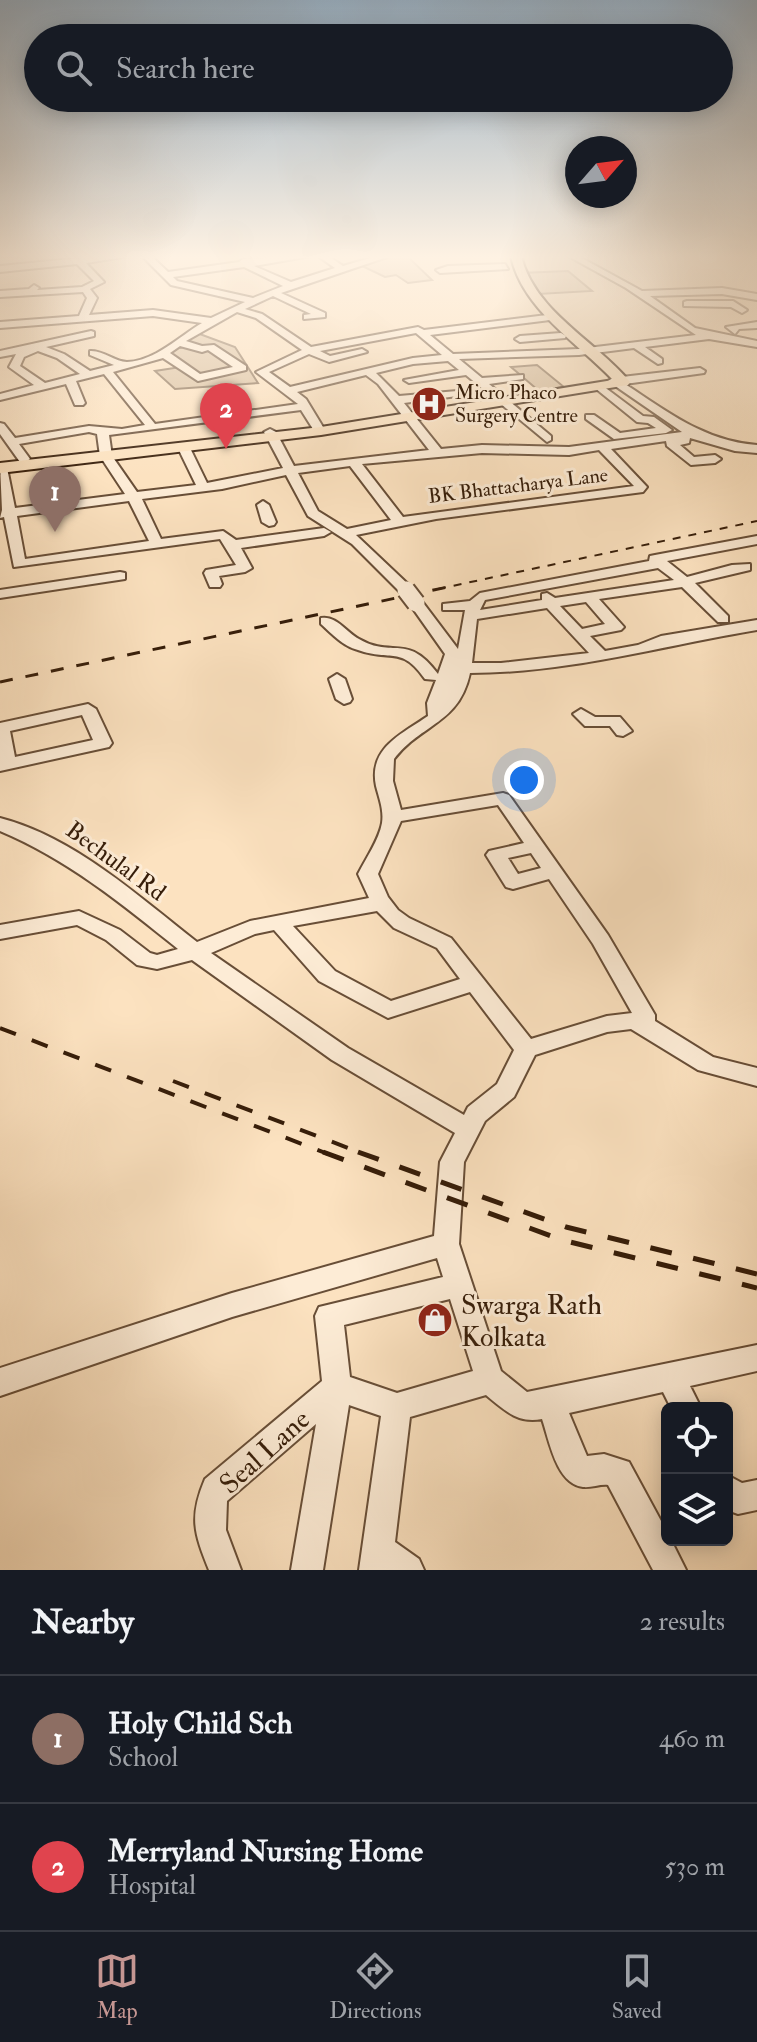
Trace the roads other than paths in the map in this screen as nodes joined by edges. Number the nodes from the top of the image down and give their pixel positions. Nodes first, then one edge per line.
1 (203, 329) edge
2 (279, 329) edge
3 (453, 329) edge
4 (556, 329) edge
5 (564, 329) edge
6 (691, 329) edge
7 (734, 329) edge
8 (737, 332) junction
9 (422, 333) junction
10 (757, 333) edge
11 (91, 334) dead end
12 (561, 336) junction
13 (714, 337) junction
14 (520, 339) dead end
15 (180, 342) junction
16 (635, 344) junction
17 (757, 344) edge
18 (681, 349) dead end
19 (309, 350) junction
20 (362, 352) dead end
21 (583, 352) junction
22 (94, 353) dead end
23 (388, 353) dead end
24 (165, 354) junction
25 (446, 354) junction
26 (1, 360) edge
27 (658, 361) dead end
28 (127, 367) junction
29 (407, 367) junction
30 (367, 371) junction
31 (700, 371) dead end
32 (108, 372) junction
33 (466, 372) junction
34 (88, 375) junction
35 (28, 376) junction
36 (519, 377) dead end
37 (70, 381) junction
38 (478, 382) junction
39 (613, 383) junction
40 (44, 387) junction
41 (288, 391) junction
42 (465, 392) dead end
43 (0, 397) edge
44 (397, 400) junction
45 (502, 400) junction
46 (79, 403) dead end
47 (406, 415) junction
48 (311, 417) junction
49 (590, 417) dead end
50 (0, 426) edge
51 (152, 427) junction
52 (103, 432) junction
53 (275, 433) junction
54 (547, 438) dead end
55 (12, 442) junction
56 (705, 443) junction
57 (602, 447) junction
58 (184, 448) junction
59 (757, 449) edge
60 (437, 452) junction
61 (106, 453) junction
62 (24, 459) junction
63 (353, 461) junction
64 (0, 466) edge
65 (290, 470) junction
66 (203, 487) junction
67 (134, 497) junction
68 (263, 505) dead end
69 (5, 513) edge
70 (269, 522) dead end
71 (400, 522) junction
72 (324, 532) dead end
73 (345, 533) junction
74 (757, 540) edge
75 (157, 544) junction
76 (233, 545) junction
77 (720, 547) junction
78 (658, 561) junction
79 (629, 569) junction
80 (751, 570) edge
81 (120, 576) dead end
82 (686, 582) junction
83 (215, 584) dead end
84 (538, 585) junction
85 (643, 588) junction
86 (0, 594) edge
87 (591, 599) junction
88 (552, 605) junction
89 (448, 607) dead end
90 (472, 611) junction
91 (723, 619) dead end
92 (326, 621) dead end
93 (757, 625) edge
94 (578, 634) junction
95 (601, 656) junction
96 (457, 661) junction
97 (431, 676) dead end
98 (337, 679) dead end
99 (344, 699) dead end
100 (581, 714) dead end
101 (0, 728) edge
102 (623, 731) dead end
103 (4, 766) edge
104 (392, 817) junction
105 (0, 824) edge
106 (535, 846) junction
107 (553, 872) junction
108 (383, 903) junction
109 (279, 922) junction
110 (0, 932) edge
111 (196, 951) junction
112 (474, 983) junction
113 (644, 1025) junction
114 (526, 1049) junction
115 (757, 1077) edge
116 (469, 1129) junction
117 (446, 1244) junction
118 (459, 1285) junction
119 (757, 1358) edge
120 (671, 1377) junction
121 (490, 1380) junction
122 (0, 1382) edge
123 (337, 1387) junction
124 (683, 1402) edge
125 (551, 1403) junction
126 (397, 1407) junction
127 (733, 1495) edge
128 (757, 1495) edge
129 (376, 1559) edge
130 (225, 1570) edge
131 (307, 1570) edge
132 (408, 1570) edge
133 (670, 1570) edge

1 - 15 street
2 - 19 street
3 - 9 street
4 - 12 main road
5 - 21 main road
6 - 13 street
7 - 8 street
8 - 10 street
8 - 13 street
9 - 19 street
9 - 25 street
11 - 26 street
12 - 14 street
12 - 21 main road
13 - 16 street
13 - 17 street
13 - 18 street
15 - 24 street
15 - 24 street
16 - 21 street
16 - 27 street
19 - 20 street
19 - 41 street
21 - 25 street
21 - 39 main road
22 - 28 street
23 - 29 street
24 - 28 street
25 - 29 street
25 - 33 street
28 - 32 street
29 - 30 street
29 - 33 street
30 - 41 street
30 - 44 street
31 - 39 street
32 - 34 street
32 - 51 street
33 - 38 street
34 - 35 street
34 - 35 street
34 - 37 street
35 - 40 street
36 - 38 street
37 - 40 street
37 - 46 street
38 - 45 street
39 - 45 main road
39 - 49 street
39 - 56 street
40 - 43 street
41 - 48 street
42 - 44 street
44 - 47 street
45 - 47 main road
45 - 54 street
47 - 48 main road
47 - 53 main road
47 - 60 street
48 - 51 street
48 - 53 main road
50 - 55 street
51 - 52 street
52 - 55 street
52 - 61 street
53 - 58 main road
53 - 61 main road
53 - 65 street
55 - 62 street
56 - 57 street
56 - 59 street
57 - 60 street
57 - 71 street, BK Bhattacharya Lane
58 - 61 main road
58 - 66 street
60 - 63 street
61 - 62 main road
61 - 64 main road
61 - 67 street
62 - 64 main road
63 - 65 street
63 - 71 street
64 - 69 street
65 - 66 street
65 - 73 street
66 - 67 street
67 - 69 street
67 - 75 street
68 - 70 street
69 - 75 street
71 - 73 street, BK Bhattacharya Lane
72 - 76 street
73 - 96 street, bridge
74 - 77 street
75 - 76 street
76 - 83 street
77 - 78 street
77 - 80 street
78 - 79 street
78 - 82 street
79 - 84 street
79 - 85 street
80 - 82 street
81 - 86 street
82 - 85 street
82 - 91 street
84 - 88 street
84 - 90 street
85 - 87 street
87 - 88 street
87 - 94 street
88 - 90 street
88 - 94 street
89 - 90 street
90 - 96 street
92 - 97 street
93 - 95 street
94 - 95 street
95 - 96 street
96 - 104 street
98 - 99 street
100 - 102 street
101 - 103 street
101 - 103 street
104 - 106 street
104 - 108 street
105 - 111 street, Bechulal Rd
106 - 107 street
106 - 107 street
107 - 113 street
108 - 109 street
108 - 112 street
109 - 111 street
109 - 112 street
110 - 111 street
111 - 116 street, Bechulal Rd
112 - 114 street
113 - 114 street
113 - 115 street
114 - 116 street
116 - 117 street
117 - 118 street
117 - 122 street
118 - 121 street
118 - 123 street, Seal Lane
119 - 120 street
120 - 124 street
120 - 125 street
121 - 125 street
121 - 126 street
123 - 126 street
123 - 130 street, Seal Lane
123 - 131 street, Seal Lane
125 - 133 street
126 - 129 street
127 - 128 street
129 - 132 street

